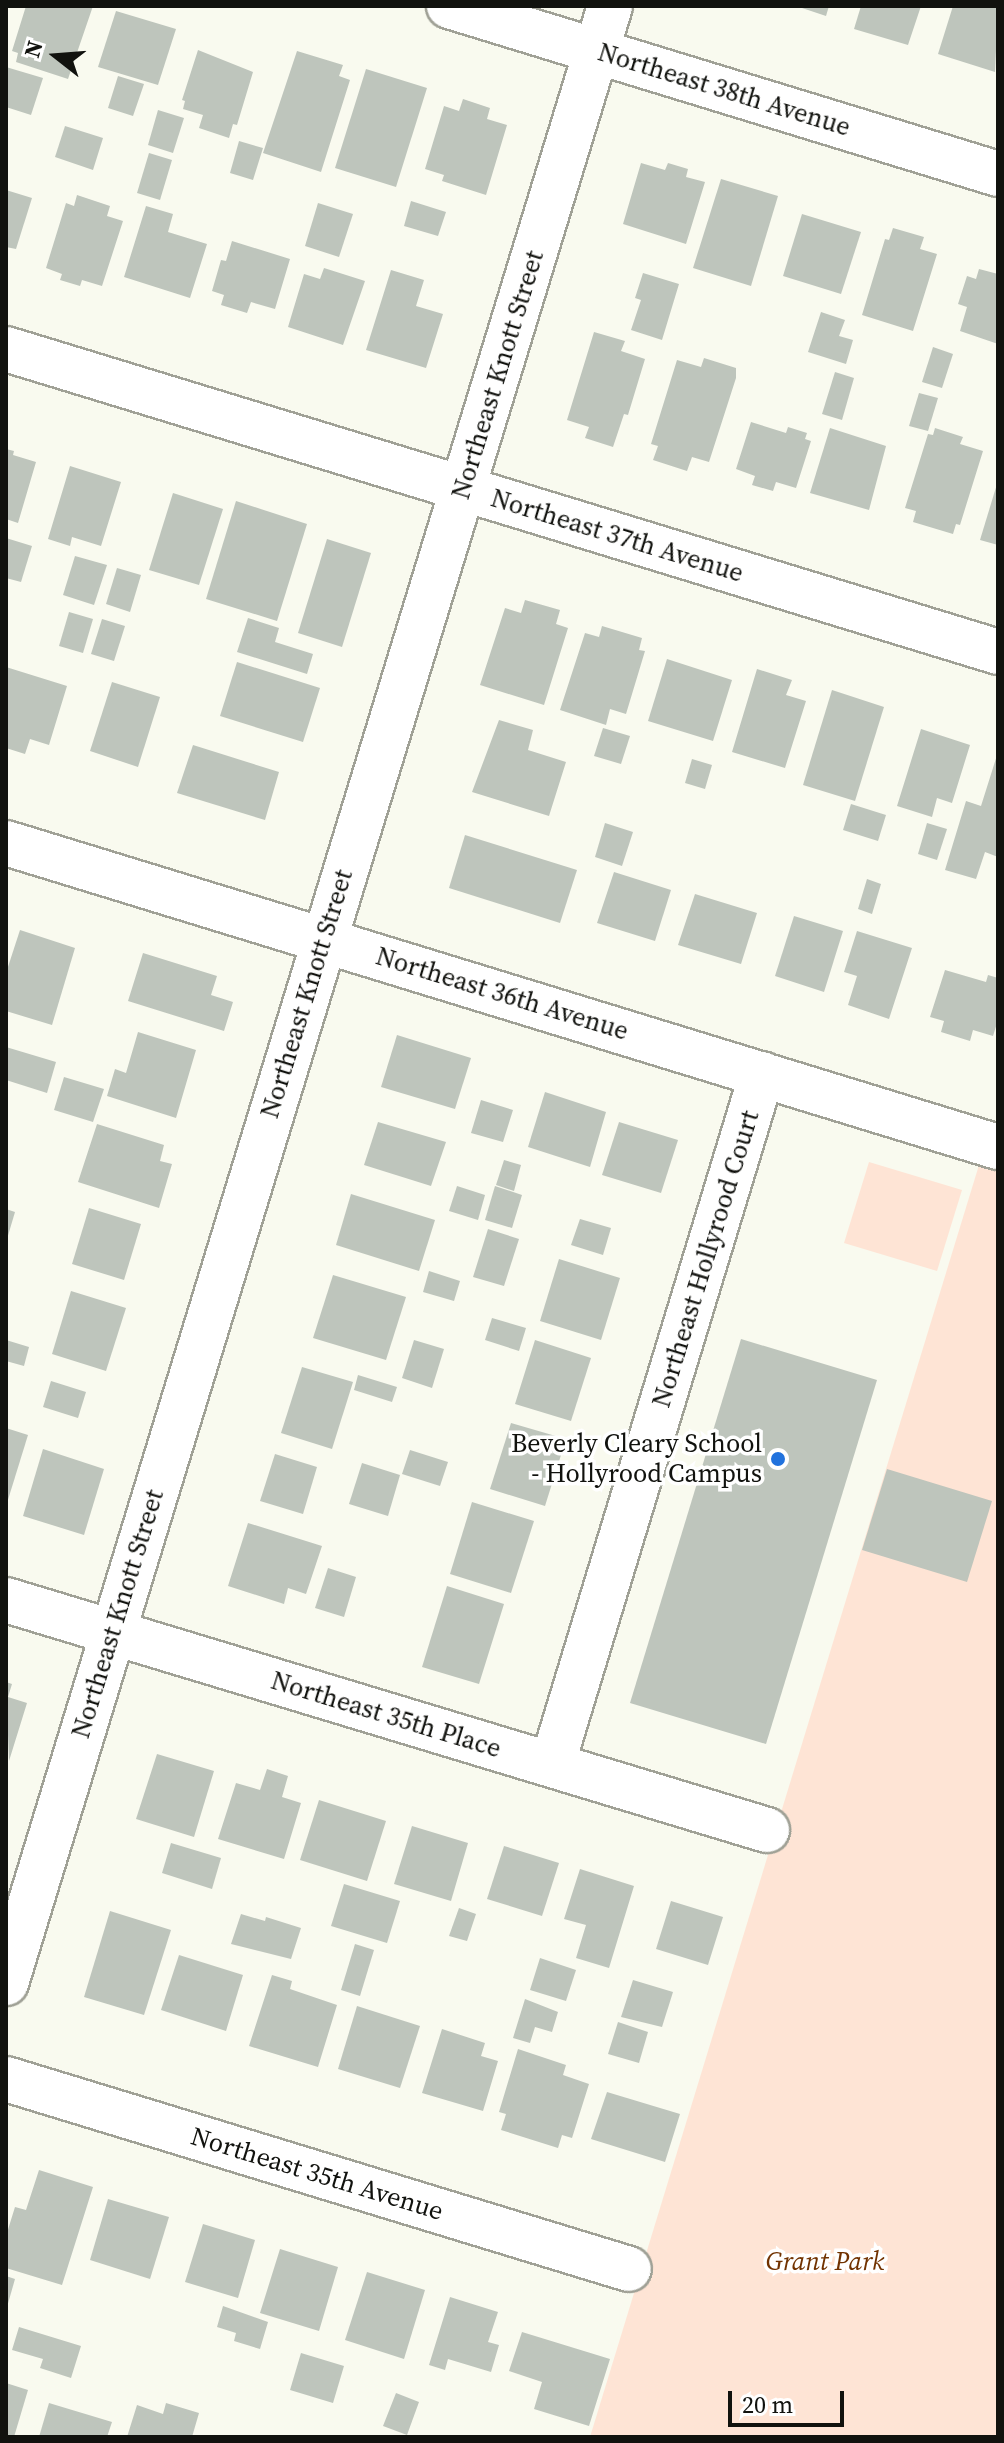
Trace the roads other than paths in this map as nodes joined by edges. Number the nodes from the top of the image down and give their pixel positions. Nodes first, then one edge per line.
1 (449, 6) edge
2 (610, 6) edge
3 (597, 51) junction
4 (998, 174) edge
5 (6, 349) edge
6 (463, 489) junction
7 (998, 652) edge
8 (6, 843) edge
9 (323, 939) junction
10 (762, 1074) junction
11 (998, 1147) edge
12 (6, 1600) edge
13 (113, 1632) junction
14 (552, 1765) junction
15 (767, 1830) dead end
16 (6, 1983) edge
17 (6, 2079) edge
18 (629, 2269) dead end

1 - 3 street, Northeast 38th Avenue
2 - 3 street, Northeast Knott Street
3 - 4 street, Northeast 38th Avenue
3 - 6 street, Northeast Knott Street
5 - 6 street, Northeast 37th Avenue
6 - 7 street, Northeast 37th Avenue
6 - 9 street, Northeast Knott Street
8 - 9 street, Northeast 36th Avenue
9 - 10 street, Northeast 36th Avenue
9 - 13 street, Northeast Knott Street
10 - 11 street, Northeast 36th Avenue
10 - 14 street, Northeast Hollyrood Court
12 - 13 street, Northeast 35th Place
13 - 14 street, Northeast 35th Place
13 - 16 street, Northeast Knott Street
14 - 15 street, Northeast 35th Place
17 - 18 street, Northeast 35th Avenue

